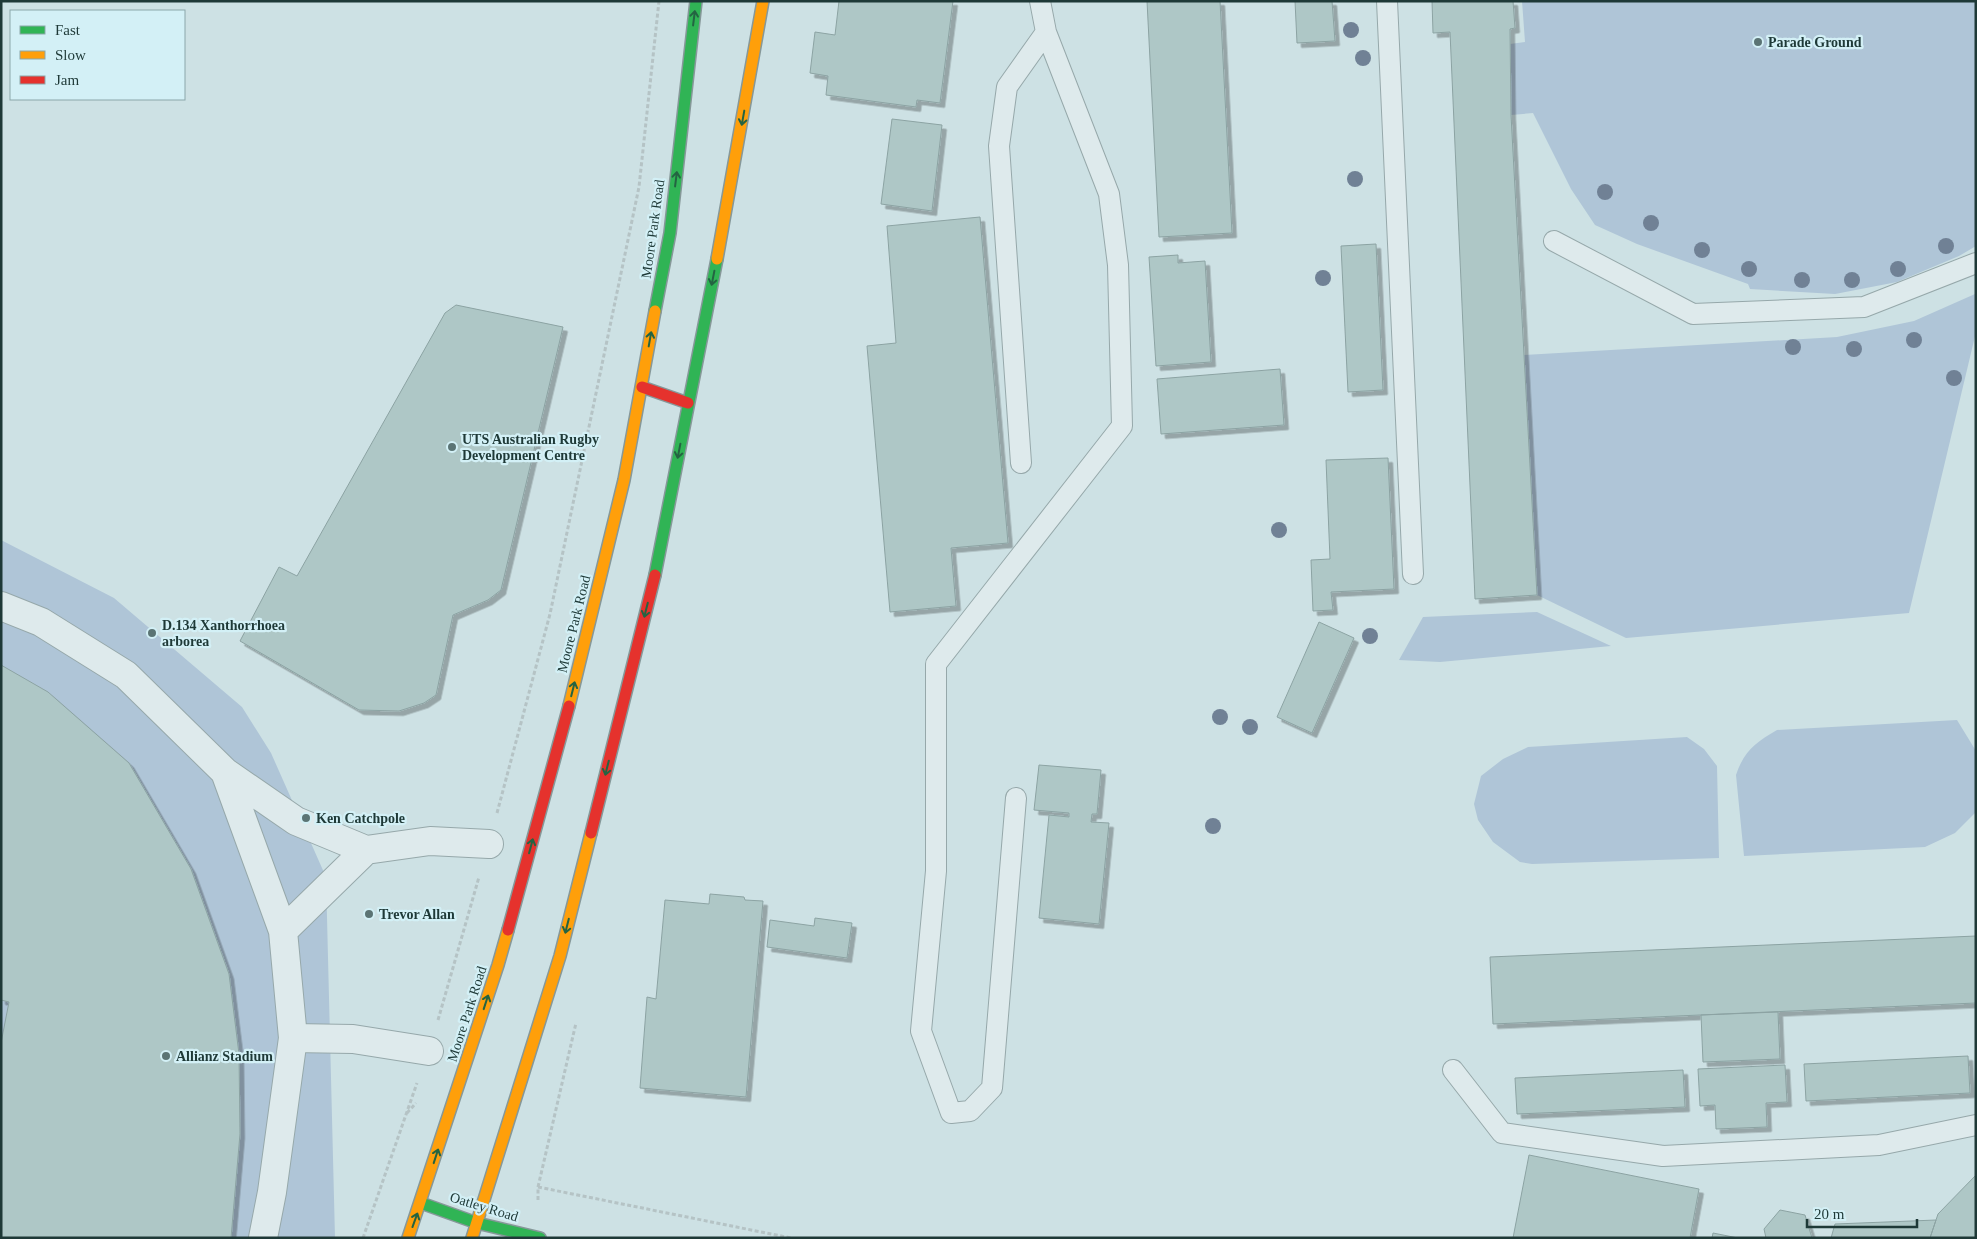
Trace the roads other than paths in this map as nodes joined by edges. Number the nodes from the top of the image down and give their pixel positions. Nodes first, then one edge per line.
1 (696, 1) edge
2 (753, 1) edge
3 (763, 1) edge
4 (1040, 1) edge
5 (1386, 1) edge
6 (1046, 32) junction
7 (748, 90) junction
8 (1554, 241) dead end
9 (1976, 263) edge
10 (642, 387) junction
11 (688, 404) junction
12 (1021, 463) dead end
13 (1413, 574) dead end
14 (1, 606) edge
15 (225, 772) junction
16 (1016, 798) dead end
17 (489, 844) road end
18 (366, 850) junction
19 (283, 931) junction
20 (293, 1038) junction
21 (428, 1051) road end
22 (1452, 1070) dead end
23 (1976, 1125) edge
24 (421, 1203) junction
25 (477, 1222) junction
26 (263, 1238) edge
27 (408, 1238) edge
28 (472, 1238) edge
29 (540, 1238) edge

10 -> 1 main road, Moore Park Road
2 - 7 main road
3 - 7 main road
4 - 6 lane
5 - 13 lane
6 - 12 lane
6 - 16 lane
7 -> 11 main road
8 - 9 lane
10 - 11 main road
24 -> 10 main road, Moore Park Road
11 -> 25 main road
14 - 15 street
15 - 18 street
15 - 19 street
17 - 18 street
18 - 19 street
19 - 20 street
20 - 21 street
20 - 26 street
22 - 23 lane
24 - 25 main road, Oatley Road
27 -> 24 main road, Moore Park Road
25 - 28 main road
25 - 29 main road, Oatley Road

